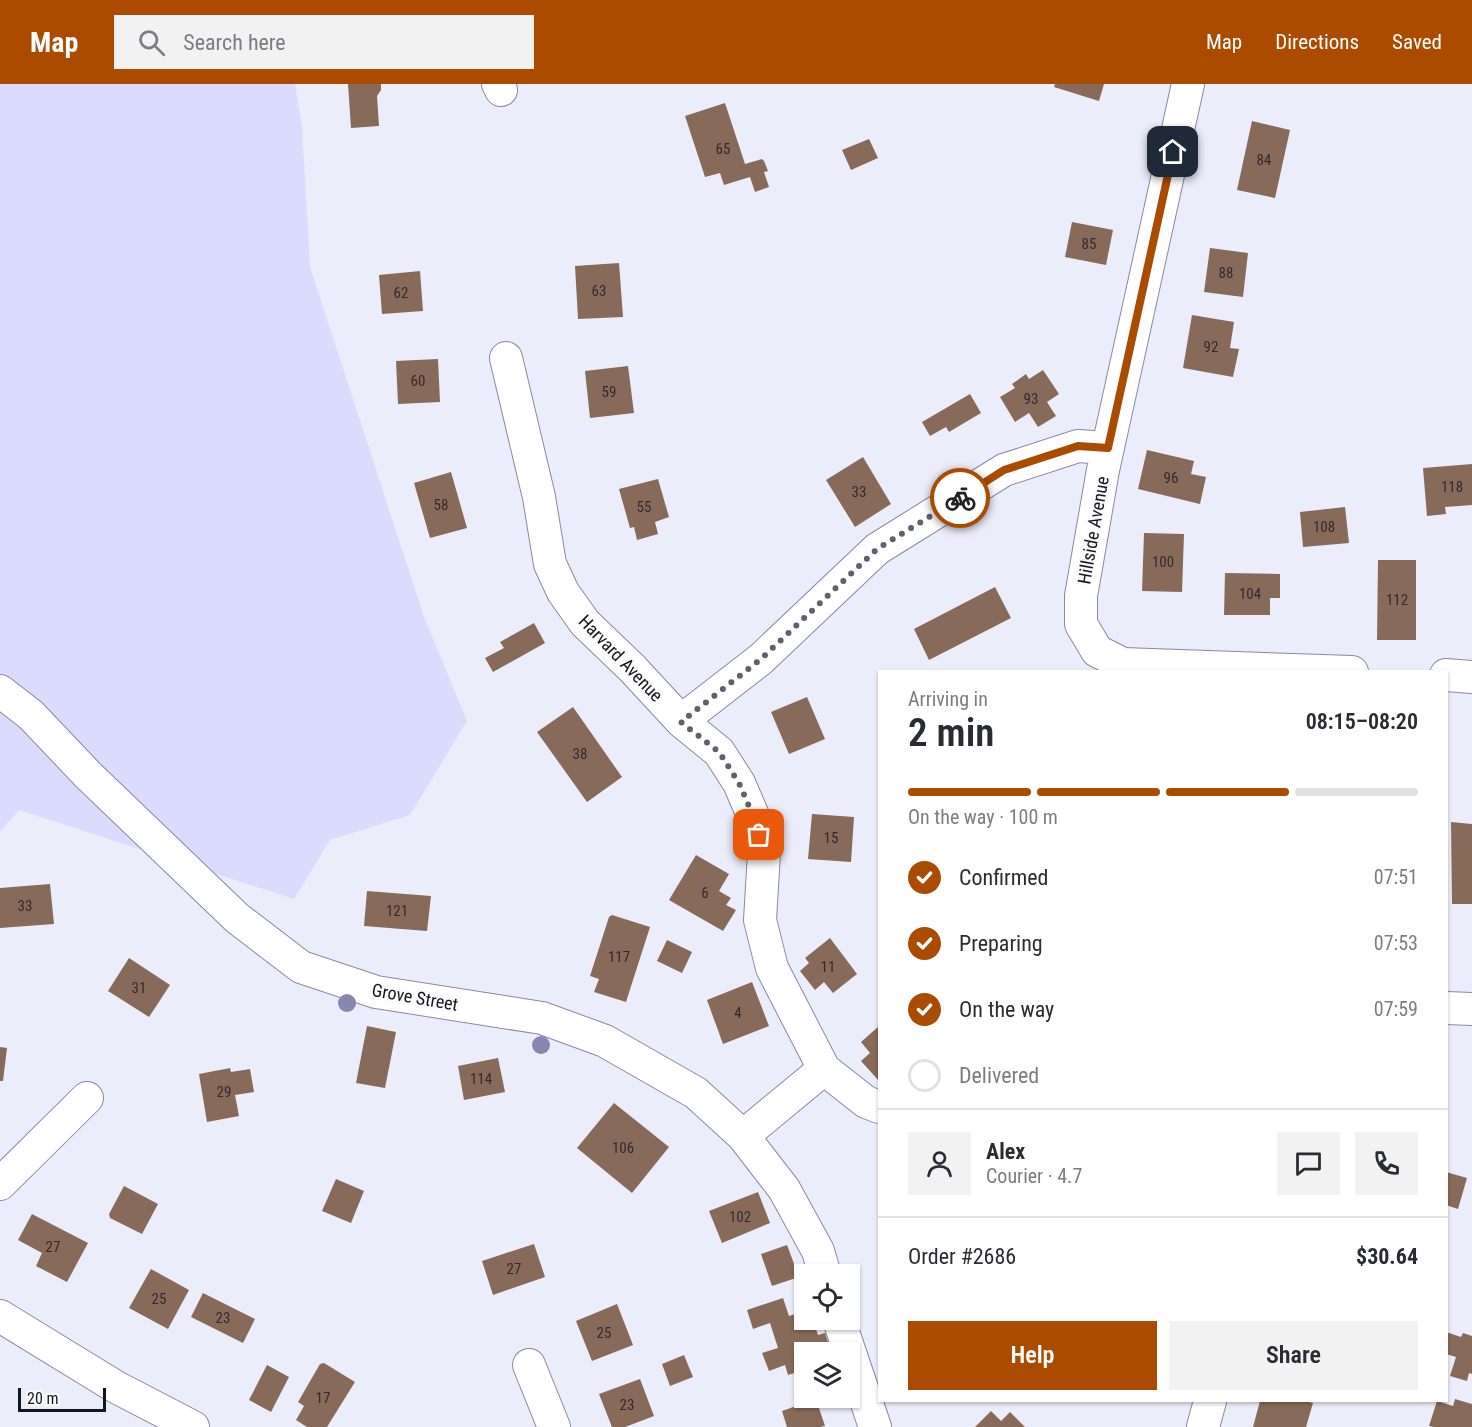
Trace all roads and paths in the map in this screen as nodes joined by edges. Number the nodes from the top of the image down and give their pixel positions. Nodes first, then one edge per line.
1 (1188, 84) edge
2 (506, 357) dead end
3 (1108, 448) junction
4 (1295, 670) edge
5 (1448, 675) edge
6 (1472, 677) edge
7 (0, 691) edge
8 (681, 722) junction
9 (1448, 1008) edge
10 (1472, 1009) edge
11 (824, 1069) junction
12 (87, 1098) dead end
13 (878, 1107) edge
14 (743, 1136) junction
15 (0, 1184) edge
16 (822, 1264) edge
17 (0, 1316) edge
18 (842, 1330) edge
19 (529, 1365) dead end
20 (1210, 1402) edge
21 (193, 1427) edge
22 (554, 1427) edge
23 (875, 1427) edge
24 (1203, 1427) edge

1 - 3 street, Hillside Avenue
2 - 8 street, Harvard Avenue
3 - 4 street, Hillside Avenue
3 - 8 street
5 - 6 street
7 - 14 street, Grove Street
8 - 11 street, Harvard Avenue
9 - 10 street
11 - 13 street
11 - 14 street
12 - 15 street
14 - 16 street, Grove Street
17 - 21 street
18 - 23 street
19 - 22 street
20 - 24 street

